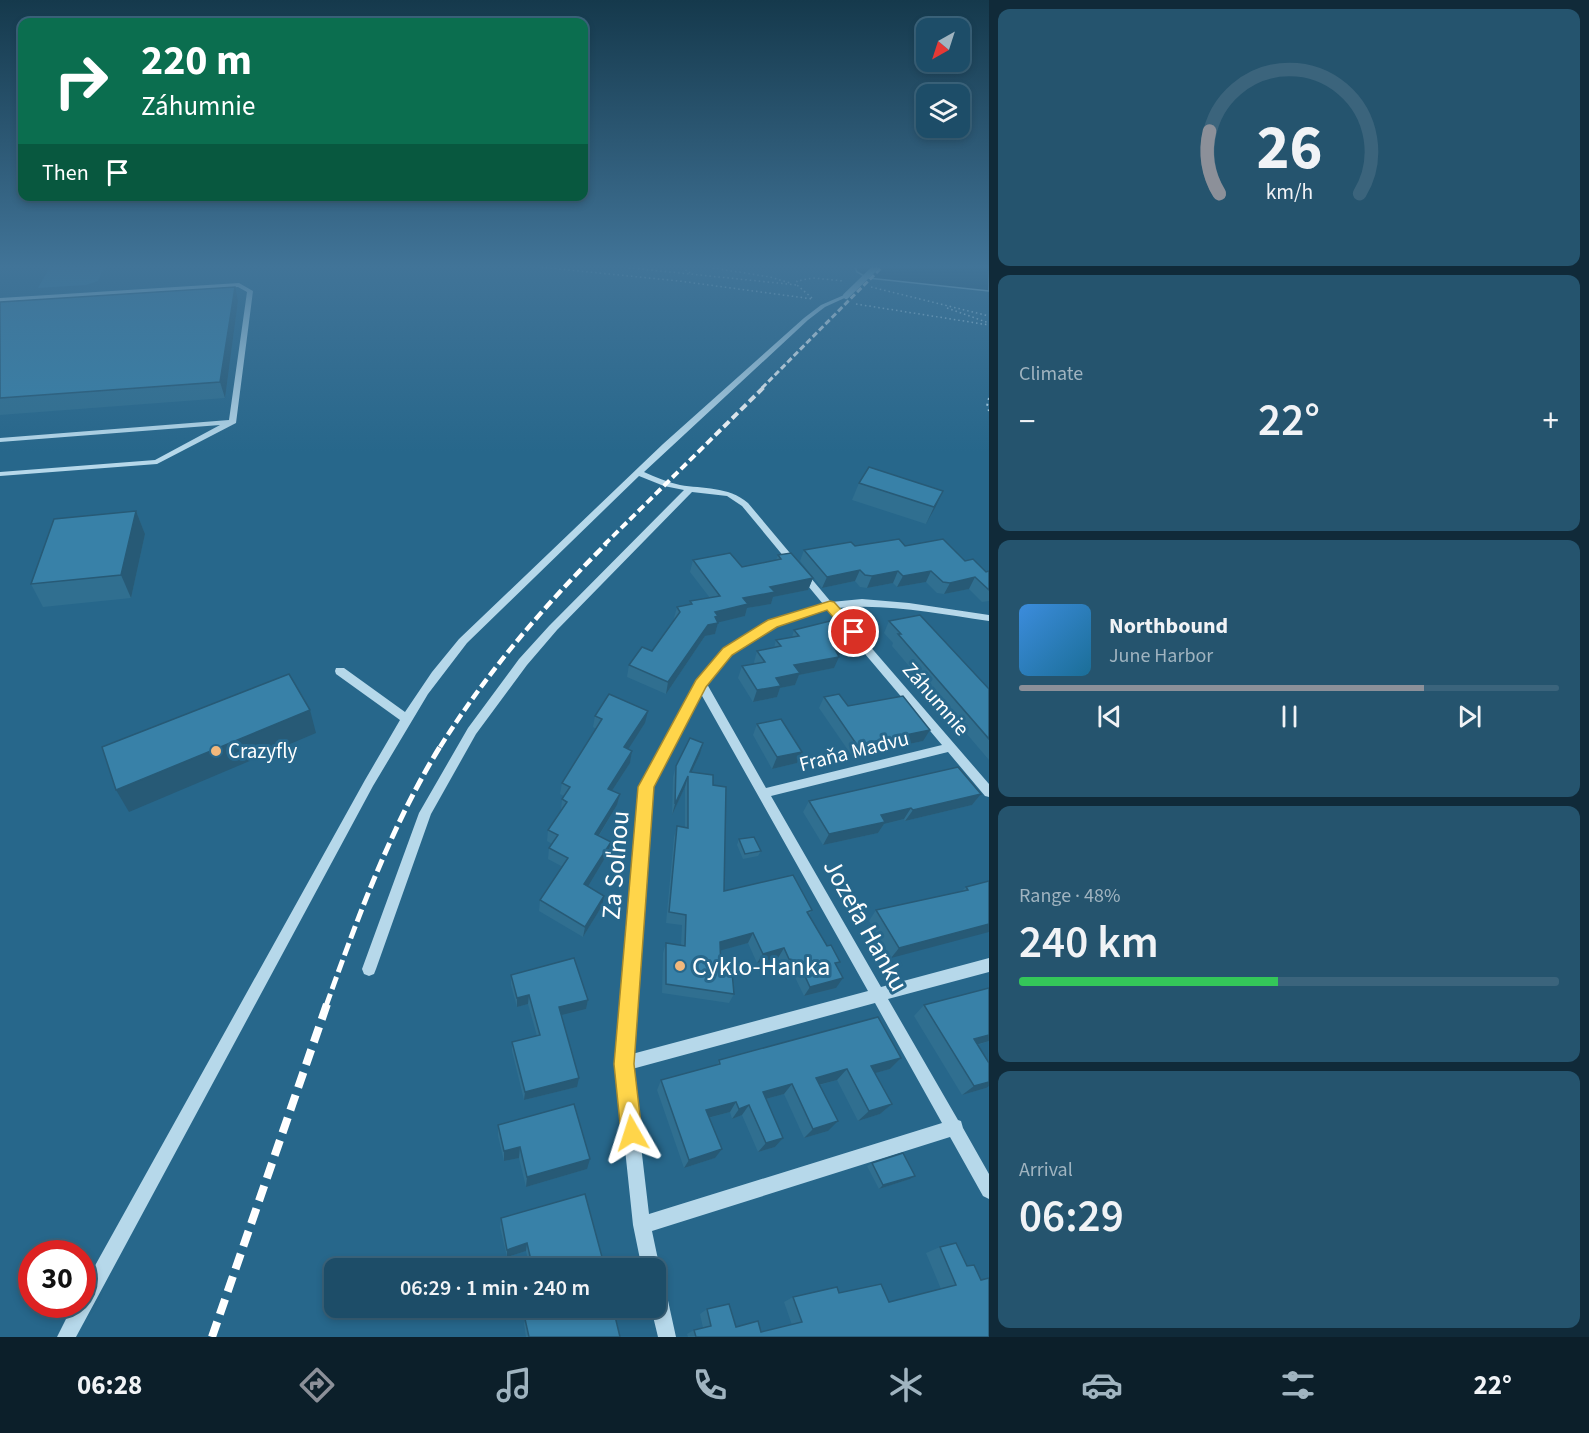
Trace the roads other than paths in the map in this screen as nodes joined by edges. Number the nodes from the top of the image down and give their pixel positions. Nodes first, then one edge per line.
1 (245, 327) edge
2 (797, 327) edge
3 (232, 421) junction
4 (0, 440) edge
5 (0, 474) edge
6 (639, 474) junction
7 (690, 489) junction
8 (830, 605) junction
9 (989, 618) edge
10 (340, 671) dead end
11 (701, 684) junction
12 (405, 718) junction
13 (952, 747) junction
14 (989, 792) edge
15 (765, 793) junction
16 (989, 965) edge
17 (369, 969) dead end
18 (877, 995) junction
19 (624, 1064) junction
20 (955, 1128) junction
21 (989, 1190) edge
22 (642, 1225) junction
23 (649, 1258) edge
24 (663, 1318) edge
25 (66, 1337) edge
26 (667, 1337) edge

1 - 3 street
2 - 6 street, bridge
3 - 4 street
3 - 5 street
6 - 7 street, Záhumnie
6 - 12 street
7 - 8 street, Záhumnie
7 - 17 street
8 - 9 street, Za Soľnou
8 - 11 street, Za Soľnou
8 - 13 street, Záhumnie
10 - 12 street
11 - 15 street, Jozefa Hanku
11 - 19 street, Za Soľnou
12 - 25 street
13 - 14 street, Záhumnie
13 - 15 street, Fraňa Madvu
15 - 18 street, Jozefa Hanku
16 - 18 street
18 - 19 street
18 - 20 street, Jozefa Hanku
19 - 22 street, Za Soľnou
20 - 21 street, Jozefa Hanku
20 - 22 street
22 - 23 street, Za Soľnou
24 - 26 street

